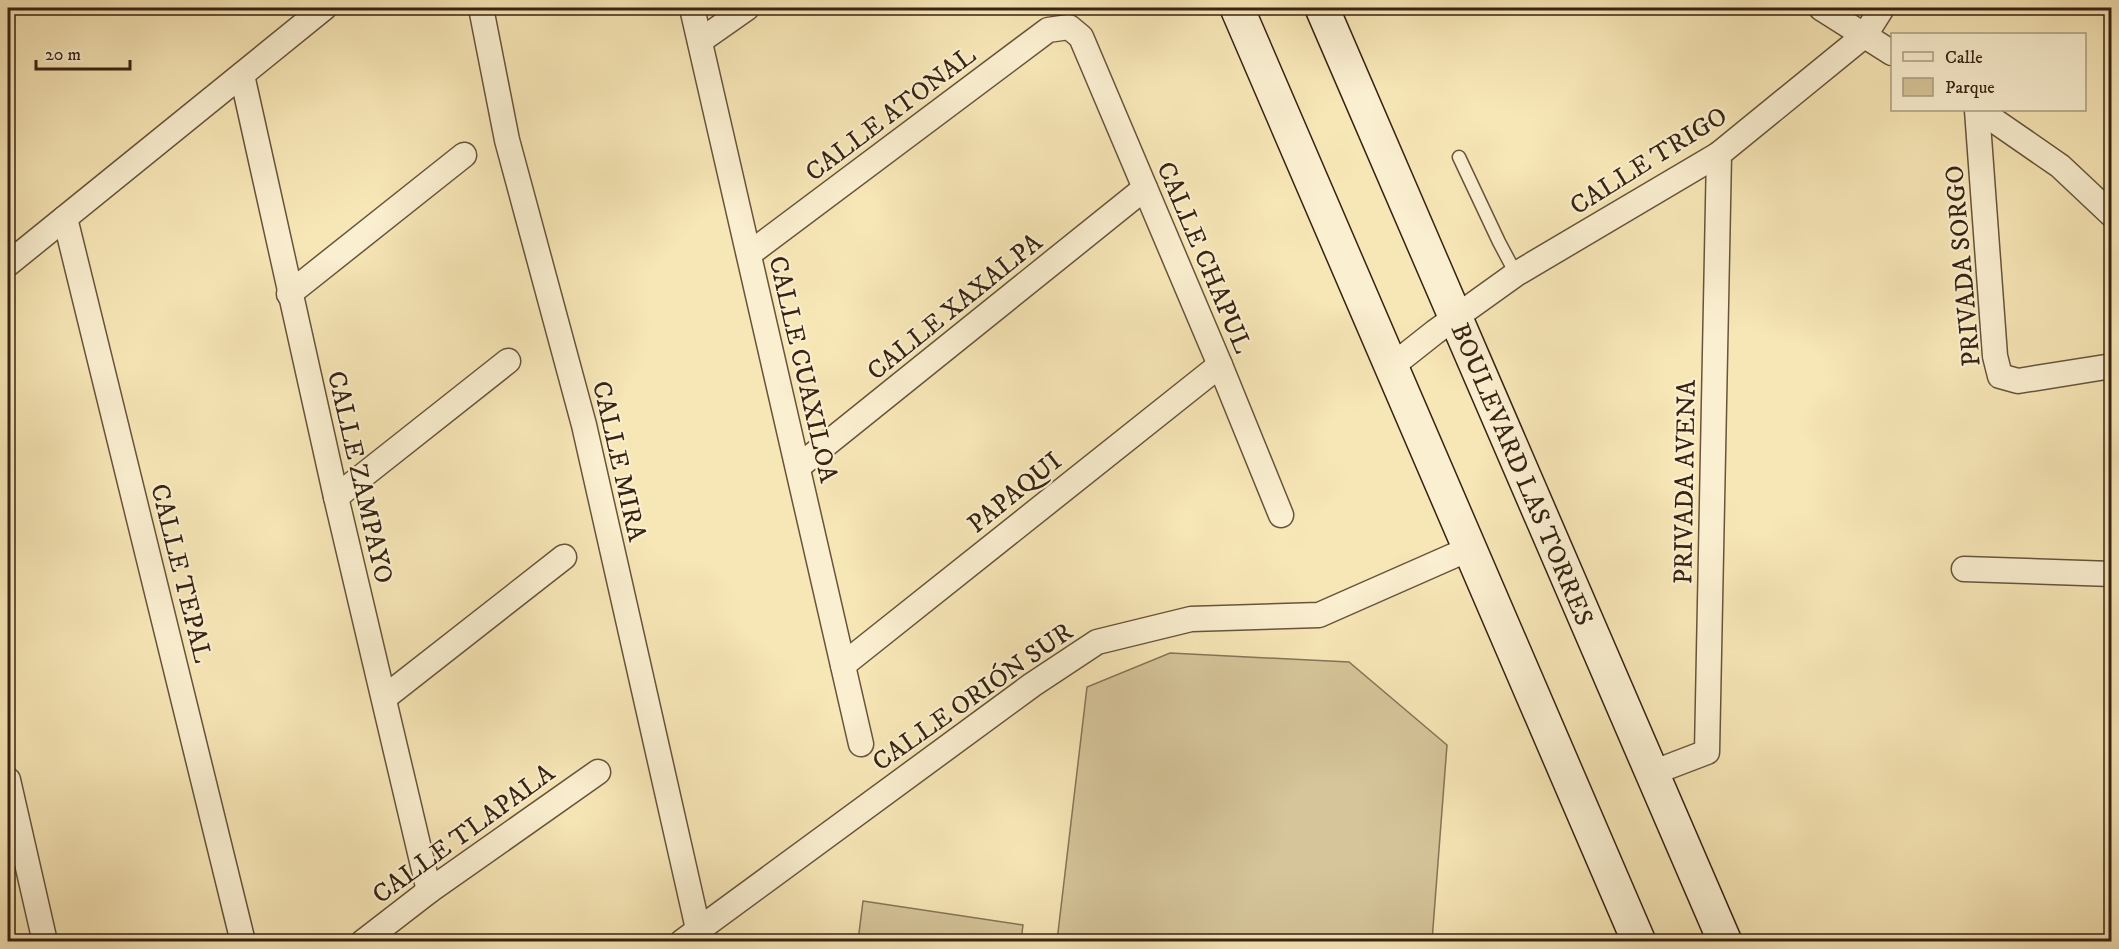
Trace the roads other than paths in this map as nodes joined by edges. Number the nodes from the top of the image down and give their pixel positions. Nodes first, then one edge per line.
1 (324, 8) edge
2 (481, 8) edge
3 (692, 8) edge
4 (747, 8) edge
5 (1237, 8) edge
6 (1322, 8) edge
7 (1821, 8) edge
8 (1882, 8) edge
9 (1069, 27) joint
10 (1865, 35) junction
11 (700, 41) junction
12 (1891, 52) edge
13 (242, 75) junction
14 (1978, 111) edge
15 (1979, 111) edge
16 (1719, 154) junction
17 (464, 155) dead end
18 (1459, 157) dead end
19 (1145, 188) junction
20 (2112, 215) edge
21 (65, 218) junction
22 (749, 254) junction
23 (8, 264) edge
24 (1516, 274) junction
25 (289, 294) junction
26 (1456, 317) junction
27 (508, 362) dead end
28 (1220, 365) junction
29 (1392, 366) junction
30 (2112, 366) edge
31 (798, 467) junction
32 (336, 497) junction
33 (1281, 515) dead end
34 (1471, 548) junction
35 (564, 557) dead end
36 (1964, 569) dead end
37 (2112, 574) edge
38 (843, 665) junction
39 (384, 698) junction
40 (861, 744) dead end
41 (598, 772) dead end
42 (1652, 773) junction
43 (8, 780) edge
44 (429, 891) junction
45 (694, 937) edge
46 (45, 942) edge
47 (243, 942) edge
48 (363, 942) edge
49 (1639, 942) edge
50 (1725, 942) edge

1 - 13 street
2 - 45 street, CALLE MIRA
3 - 11 street, CALLE CUAXILOA
4 - 11 street
5 - 29 main road
6 - 26 main road, BOULEVARD LAS TORRES
7 - 10 street
8 - 10 street, CALLE TRIGO
9 - 19 street, CALLE CHAPUL
9 - 22 street, CALLE ATONAL
10 - 12 street
10 - 16 street, CALLE TRIGO
11 - 22 street, CALLE CUAXILOA
13 - 21 street
13 - 25 street, CALLE ZAMPAYO
14 - 30 street, PRIVADA SORGO
15 - 20 street
16 - 24 street, CALLE TRIGO
16 - 42 street, PRIVADA AVENA
17 - 25 street
18 - 24 lane
19 - 28 street, CALLE CHAPUL
19 - 31 street, CALLE XAXALPA
21 - 23 street
21 - 47 street, CALLE TEPAL
22 - 31 street, CALLE CUAXILOA
24 - 26 street, CALLE TRIGO
25 - 32 street, CALLE ZAMPAYO
26 - 29 street, CALLE TRIGO
26 - 42 main road, BOULEVARD LAS TORRES
27 - 32 street
28 - 33 street, CALLE CHAPUL
28 - 38 street, PAPAQUI
29 - 34 main road
31 - 38 street, CALLE CUAXILOA
32 - 39 street, CALLE ZAMPAYO
34 - 45 street, CALLE ORIÓN SUR
34 - 49 main road
35 - 39 street
36 - 37 street
38 - 40 street, CALLE CUAXILOA
39 - 44 street, CALLE ZAMPAYO
41 - 44 street, CALLE TLAPALA
42 - 50 main road, BOULEVARD LAS TORRES
43 - 46 street
44 - 48 street, CALLE TLAPALA

